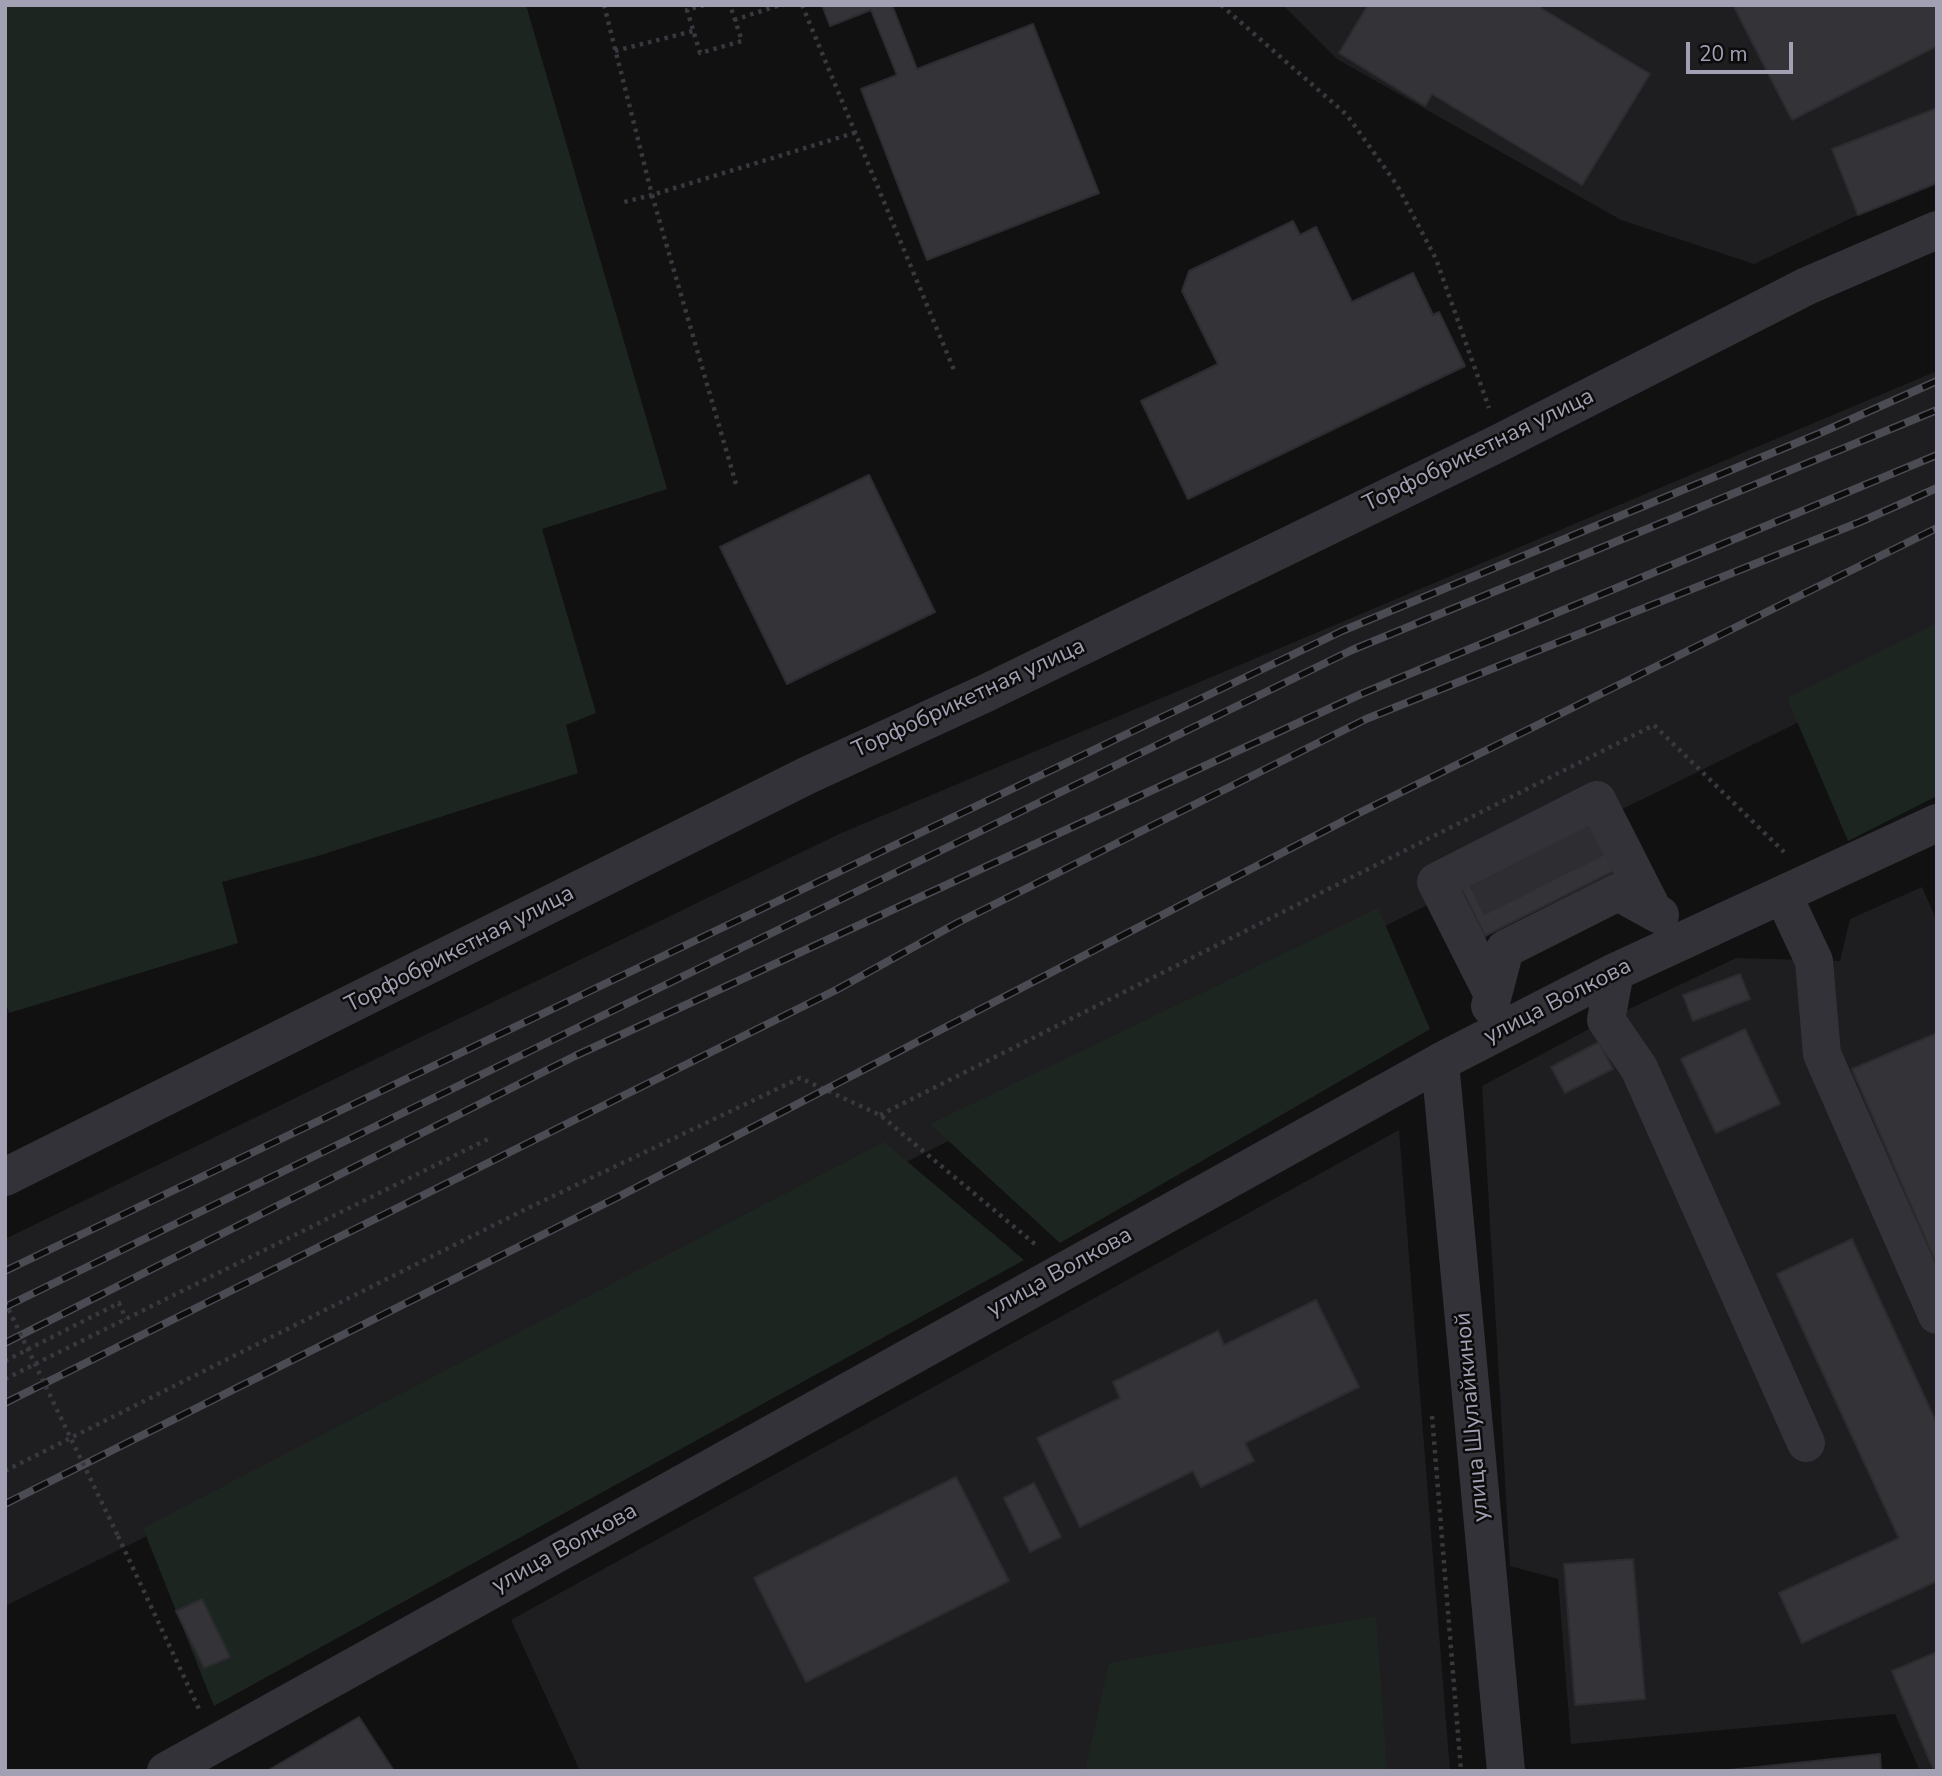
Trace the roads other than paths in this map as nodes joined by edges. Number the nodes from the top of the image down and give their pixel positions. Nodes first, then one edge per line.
1 (1937, 230) edge
2 (1932, 837) edge
3 (1798, 887) junction
4 (1654, 912) junction
5 (1691, 935) junction
6 (1615, 972) junction
7 (1492, 993) junction
8 (1485, 1038) junction
9 (1440, 1062) junction
10 (5, 1177) edge
11 (1937, 1315) edge
12 (1807, 1443) dead end
13 (202, 1747) edge
14 (166, 1771) edge
15 (1506, 1771) edge

1 - 10 street, Торфобрикетная улица
2 - 3 street, улица Волкова
3 - 5 street, улица Волкова
3 - 11 street
4 - 5 street
4 - 7 street
4 - 7 street
5 - 6 street, улица Волкова
6 - 8 street, улица Волкова
6 - 12 street
7 - 8 street
8 - 9 street, улица Волкова
9 - 13 street, улица Волкова
9 - 15 street, улица Шулайкиной
13 - 14 street, улица Волкова

